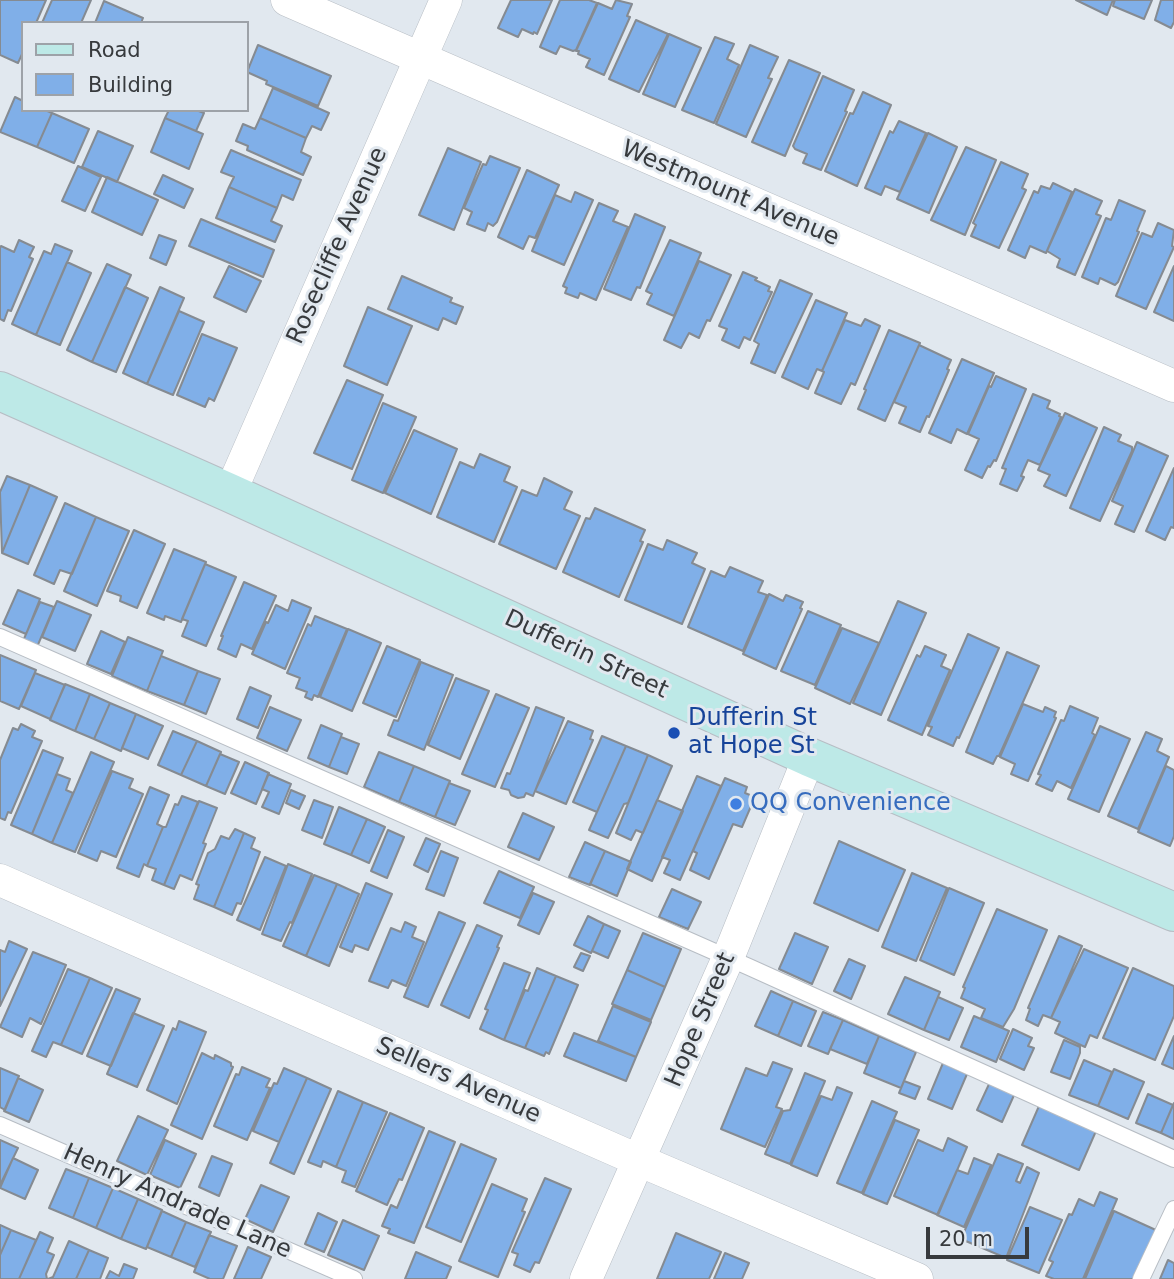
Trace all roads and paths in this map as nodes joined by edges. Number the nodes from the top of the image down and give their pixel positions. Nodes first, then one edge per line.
1 (287, 0) edge
2 (446, 0) edge
3 (419, 59) junction
4 (1174, 386) edge
5 (0, 391) edge
6 (230, 493) junction
7 (0, 637) edge
8 (809, 757) junction
9 (0, 880) edge
10 (1174, 912) edge
11 (729, 958) junction
12 (0, 1125) edge
13 (1174, 1159) edge
14 (638, 1160) junction
15 (1174, 1209) edge
16 (354, 1279) edge
17 (586, 1279) edge
18 (916, 1279) edge
19 (1141, 1279) edge

1 - 3 street, Westmount Avenue
2 - 3 street, Rosecliffe Avenue
3 - 4 street, Westmount Avenue
3 - 6 street, Rosecliffe Avenue
5 - 6 main road, Dufferin Street
6 - 8 main road, Dufferin Street
7 - 11 lane
8 - 10 main road, Dufferin Street
8 - 11 street, Hope Street
9 - 14 street, Sellers Avenue
11 - 13 lane
11 - 14 street, Hope Street
12 - 16 lane, Henry Andrade Lane
14 - 17 street, Hope Street
14 - 18 street, Sellers Avenue
15 - 19 lane

